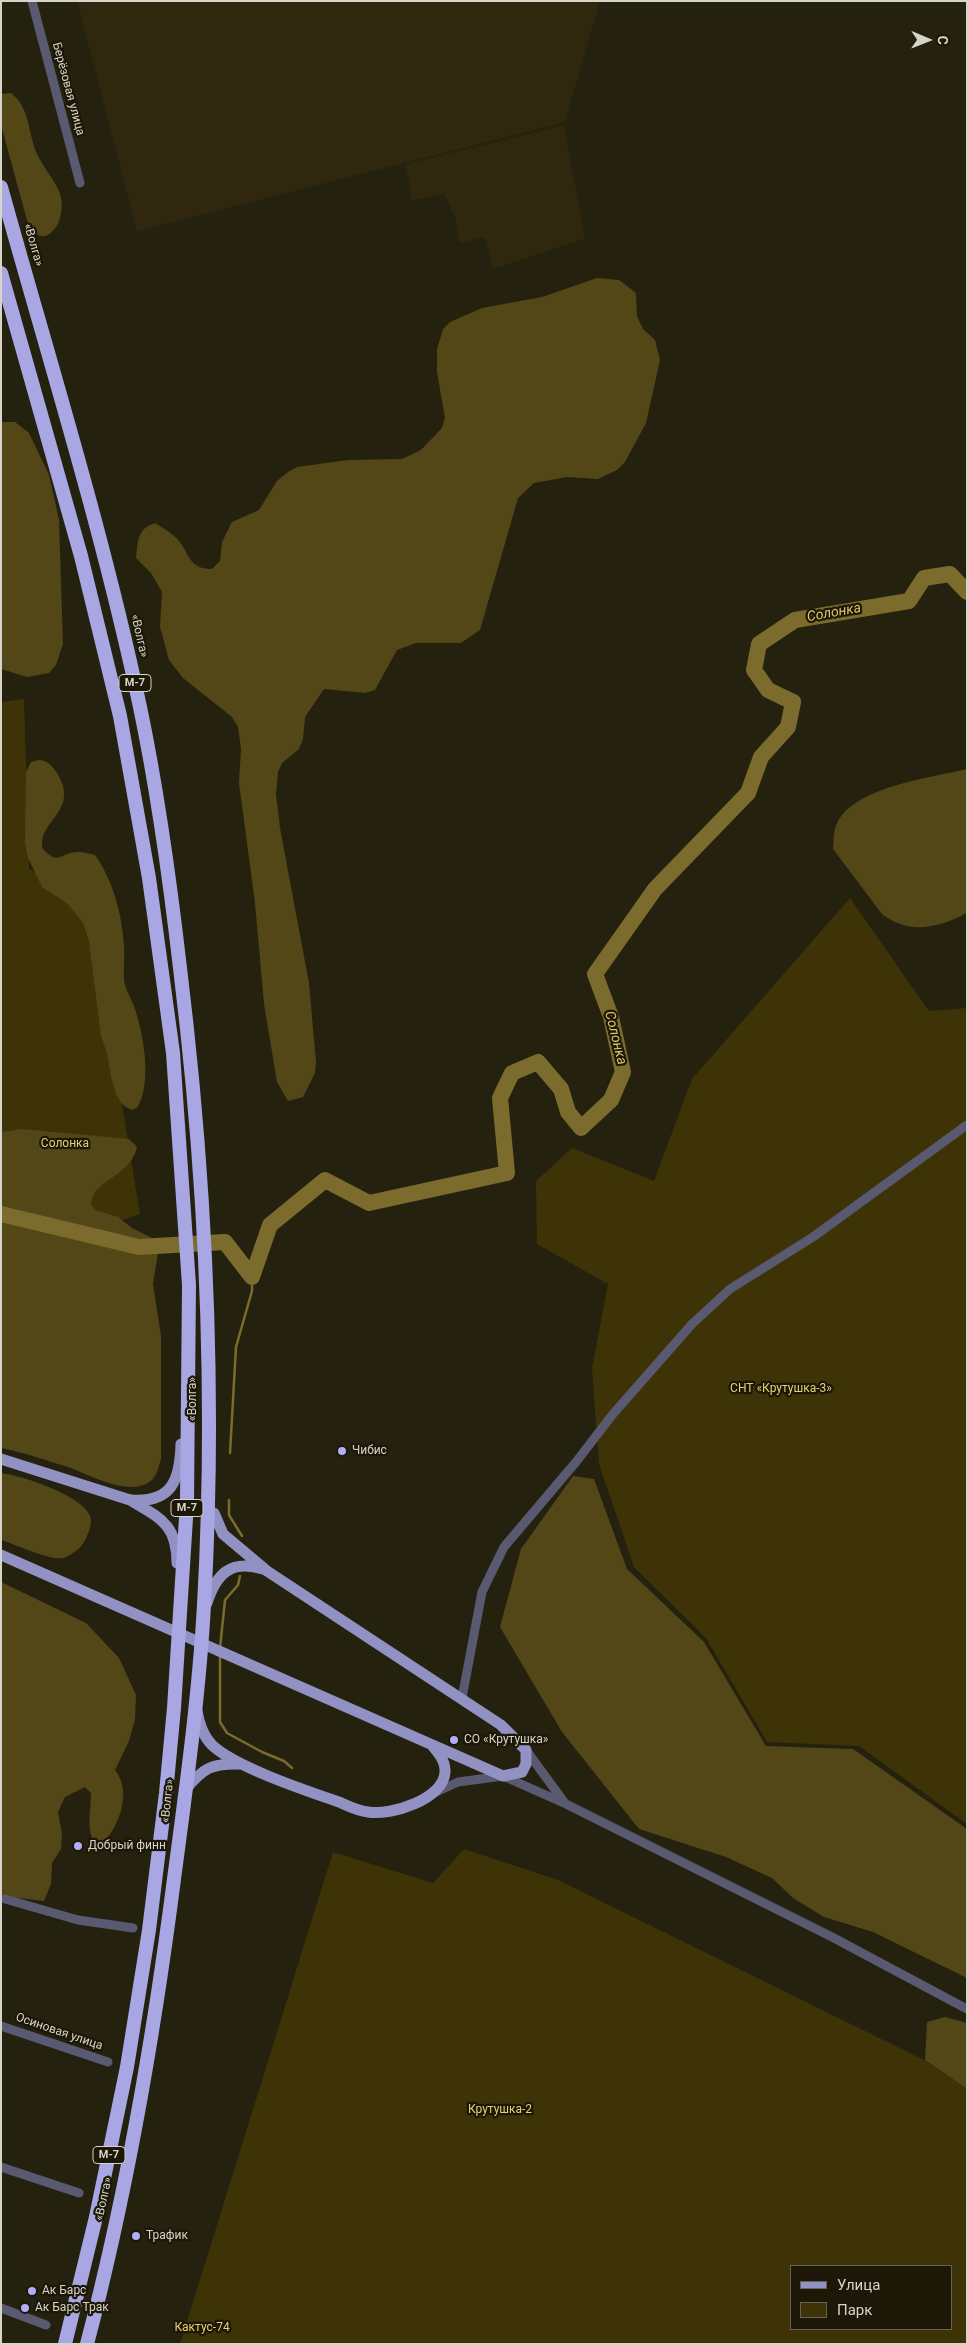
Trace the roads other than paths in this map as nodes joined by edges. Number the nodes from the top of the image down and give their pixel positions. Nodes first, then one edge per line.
1 (32, 1) edge
2 (80, 183) dead end
3 (1, 186) edge
4 (1, 273) edge
5 (967, 1124) edge
6 (187, 1412) junction
7 (1, 1459) edge
8 (208, 1463) junction
9 (130, 1500) junction
10 (214, 1513) junction
11 (1, 1555) edge
12 (267, 1571) junction
13 (210, 1594) junction
14 (182, 1605) junction
15 (204, 1608) junction
16 (462, 1698) junction
17 (195, 1702) junction
18 (431, 1744) junction
19 (526, 1750) junction
20 (242, 1764) junction
21 (503, 1776) junction
22 (184, 1790) junction
23 (434, 1793) junction
24 (566, 1804) junction
25 (5, 1899) dead end
26 (133, 1928) dead end
27 (967, 2009) edge
28 (1, 2026) edge
29 (108, 2062) dead end
30 (1, 2167) edge
31 (79, 2193) dead end
32 (1, 2308) edge
33 (46, 2325) dead end
34 (65, 2344) edge
35 (87, 2344) edge

1 - 2 street, Берёзовая улица
3 - 8 highway, «Волга» / М-7
4 - 6 highway, «Волга» / М-7
5 - 16 street
6 - 9 main road
6 - 14 highway, «Волга» / М-7
7 - 9 main road
8 - 10 main road
8 - 15 highway, «Волга» / М-7
9 - 14 main road
10 - 12 main road
10 - 13 main road
11 - 18 main road
12 - 13 main road
12 - 16 main road
13 - 15 main road
14 - 34 highway, «Волга» / М-7
15 - 17 highway, «Волга» / М-7
16 - 19 main road
17 - 20 main road
17 - 22 highway, «Волга» / М-7
18 - 21 main road
18 - 23 main road
19 - 21 main road
19 - 24 street
20 - 22 main road
20 - 23 main road
21 - 23 street
21 - 24 street
22 - 35 highway, «Волга» / М-7
24 - 27 street
25 - 26 street
28 - 29 street, Осиновая улица
30 - 31 street
32 - 33 street

